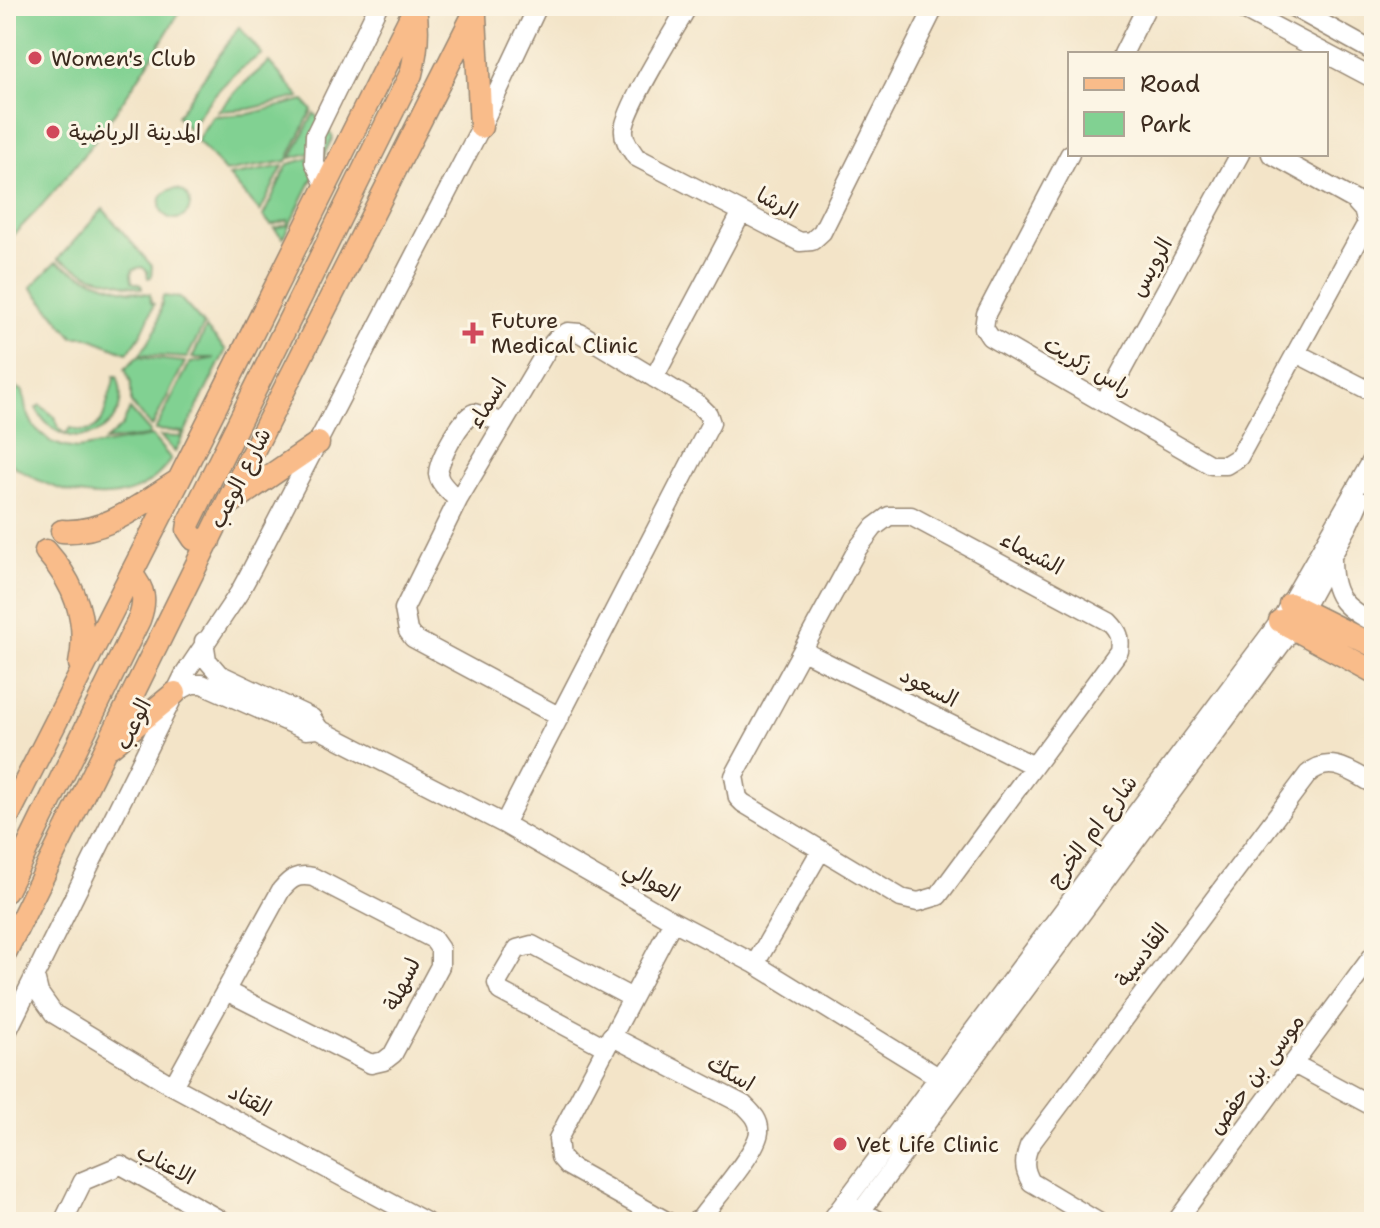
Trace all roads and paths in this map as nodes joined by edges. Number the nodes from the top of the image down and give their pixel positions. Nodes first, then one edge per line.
1 (378, 6) edge
2 (415, 6) edge
3 (538, 6) edge
4 (688, 6) edge
5 (935, 6) edge
6 (1147, 6) edge
7 (1236, 6) edge
8 (1291, 6) edge
9 (476, 10) edge
10 (1124, 52) edge
11 (1323, 52) edge
12 (1374, 52) edge
13 (1328, 55) edge
14 (1374, 79) edge
15 (481, 127) junction
16 (1069, 156) edge
17 (1239, 156) edge
18 (1275, 156) edge
19 (326, 187) junction
20 (742, 212) junction
21 (1296, 353) junction
22 (654, 378) junction
23 (1374, 393) edge
24 (1104, 403) junction
25 (502, 422) junction
26 (318, 443) junction
27 (1374, 457) edge
28 (1374, 464) edge
29 (179, 480) junction
30 (458, 500) junction
31 (225, 507) junction
32 (62, 531) dead end
33 (209, 541) junction
34 (46, 551) dead end
35 (1332, 559) junction
36 (193, 572) junction
37 (131, 574) junction
38 (120, 595) junction
39 (145, 599) junction
40 (1292, 616) junction
41 (1374, 623) edge
42 (204, 641) junction
43 (1374, 646) edge
44 (803, 651) junction
45 (1374, 672) edge
46 (75, 685) junction
47 (175, 693) junction
48 (560, 717) junction
49 (319, 729) junction
50 (104, 751) junction
51 (1034, 766) junction
52 (1374, 784) edge
53 (6, 820) edge
54 (504, 824) junction
55 (821, 850) junction
56 (6, 891) edge
57 (673, 921) junction
58 (6, 951) edge
59 (1374, 954) edge
60 (755, 964) junction
61 (35, 977) junction
62 (226, 991) junction
63 (632, 998) junction
64 (16, 1014) junction
65 (54, 1014) junction
66 (6, 1034) edge
67 (608, 1042) junction
68 (1294, 1064) junction
69 (946, 1082) junction
70 (173, 1086) junction
71 (1374, 1107) edge
72 (853, 1211) edge
73 (1078, 1218) edge
74 (63, 1222) edge
75 (224, 1222) edge
76 (426, 1222) edge
77 (668, 1222) edge
78 (694, 1222) edge
79 (830, 1222) edge
80 (881, 1222) edge
81 (1098, 1222) edge
82 (1176, 1222) edge

1 - 19 street
2 - 19 main road
2 - 33 main road
3 - 15 street
4 - 20 street, الرشا
5 - 20 street, الرشا
6 - 10 street
7 - 11 street
8 - 12 street
9 - 15 main road
9 - 31 main road, شارع الوعب
13 - 14 street
15 - 26 street
16 - 24 street, راس زكريت
17 - 24 street, الرويس
18 - 21 street, راس زكريت
19 - 29 main road
20 - 22 street
21 - 23 street
21 - 24 street, راس زكريت
22 - 25 street, اسماء
22 - 48 street, اسماء
25 - 30 street, اسماء
25 - 30 street
26 - 31 main road
26 - 42 street, الوعب
27 - 40 street, شارع ام الخرج
28 - 35 street, شارع ام الخرج
29 - 32 main road
29 - 37 main road
30 - 48 street, اسماء
31 - 33 main road, شارع الوعب
33 - 36 main road, شارع الوعب
34 - 46 main road
35 - 40 street, شارع ام الخرج
35 - 41 street
36 - 39 main road
36 - 50 main road, شارع الوعب
37 - 38 main road
37 - 39 main road
38 - 39 main road
38 - 46 main road
39 - 56 main road
40 - 43 main road
40 - 45 main road
40 - 69 street, شارع ام الخرج
42 - 47 street, الوعب
42 - 49 street, العوالي
44 - 51 street, السعود
44 - 51 street, الشيماء
44 - 55 street, الشيماء
46 - 53 main road
47 - 49 street, العوالي
47 - 50 main road
47 - 61 street, الوعب
48 - 54 street, اسماء
49 - 54 street, العوالي
50 - 58 main road, شارع الوعب
51 - 55 street, الشيماء
52 - 73 street, القادسية
54 - 57 street, العوالي
55 - 60 street
57 - 60 street, العوالي
57 - 63 street
59 - 68 street, موسى بن حفص
60 - 69 street, العوالي
61 - 64 street, الوعب
61 - 65 street
62 - 62 street, لسهلة
62 - 70 street, لسهلة
63 - 67 street
63 - 67 street, اسكك
64 - 65 street
64 - 66 street, الوعب
65 - 70 street, القتاد
67 - 77 street
67 - 78 street, اسكك
68 - 71 street
68 - 82 street, موسى بن حفص
69 - 72 street, شارع ام الخرج
70 - 76 street, القتاد
72 - 79 street, شارع ام الخرج
72 - 80 street
73 - 81 street, القادسية
74 - 75 street, الاعناب

